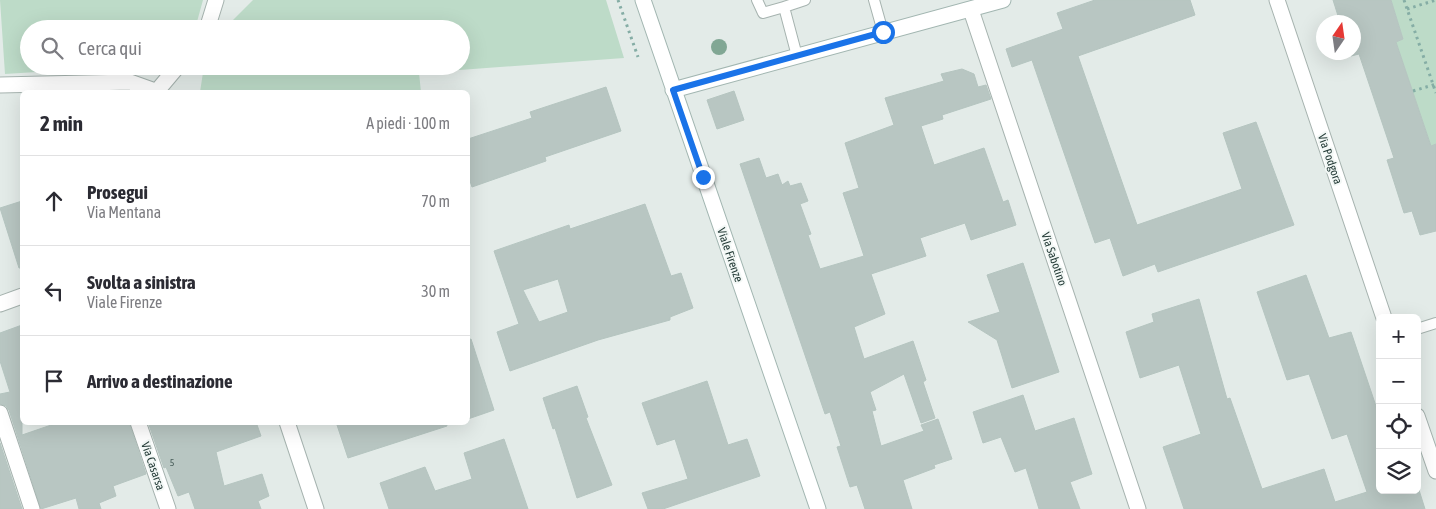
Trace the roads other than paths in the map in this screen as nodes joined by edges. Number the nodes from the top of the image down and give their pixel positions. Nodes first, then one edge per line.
1 (216, 0) edge
2 (643, 0) edge
3 (757, 0) edge
4 (804, 0) edge
5 (874, 0) edge
6 (1003, 0) edge
7 (1277, 0) edge
8 (784, 7) junction
9 (971, 10) junction
10 (210, 20) edge
11 (883, 32) junction
12 (798, 56) junction
13 (171, 75) edge
14 (0, 85) edge
15 (152, 90) edge
16 (159, 90) edge
17 (673, 90) junction
18 (20, 297) edge
19 (0, 304) edge
20 (1383, 314) edge
21 (1436, 323) edge
22 (1421, 328) edge
23 (0, 412) edge
24 (139, 425) edge
25 (289, 425) edge
26 (1421, 428) edge
27 (1436, 471) edge
28 (32, 509) edge
29 (168, 509) edge
30 (316, 509) edge
31 (818, 509) edge
32 (1138, 509) edge

1 - 10 street
2 - 17 street, Viale Firenze
3 - 8 lane
4 - 8 lane
5 - 11 lane
6 - 9 street
7 - 20 street, Via Podgora
8 - 12 lane
9 - 11 street
9 - 32 street, Via Sabotino
11 - 12 street
12 - 17 street
13 - 16 street
14 - 15 street
17 - 31 street, Viale Firenze
18 - 19 street
21 - 22 lane
23 - 28 street
24 - 29 street, Via Casarsa
25 - 30 street
26 - 27 street

